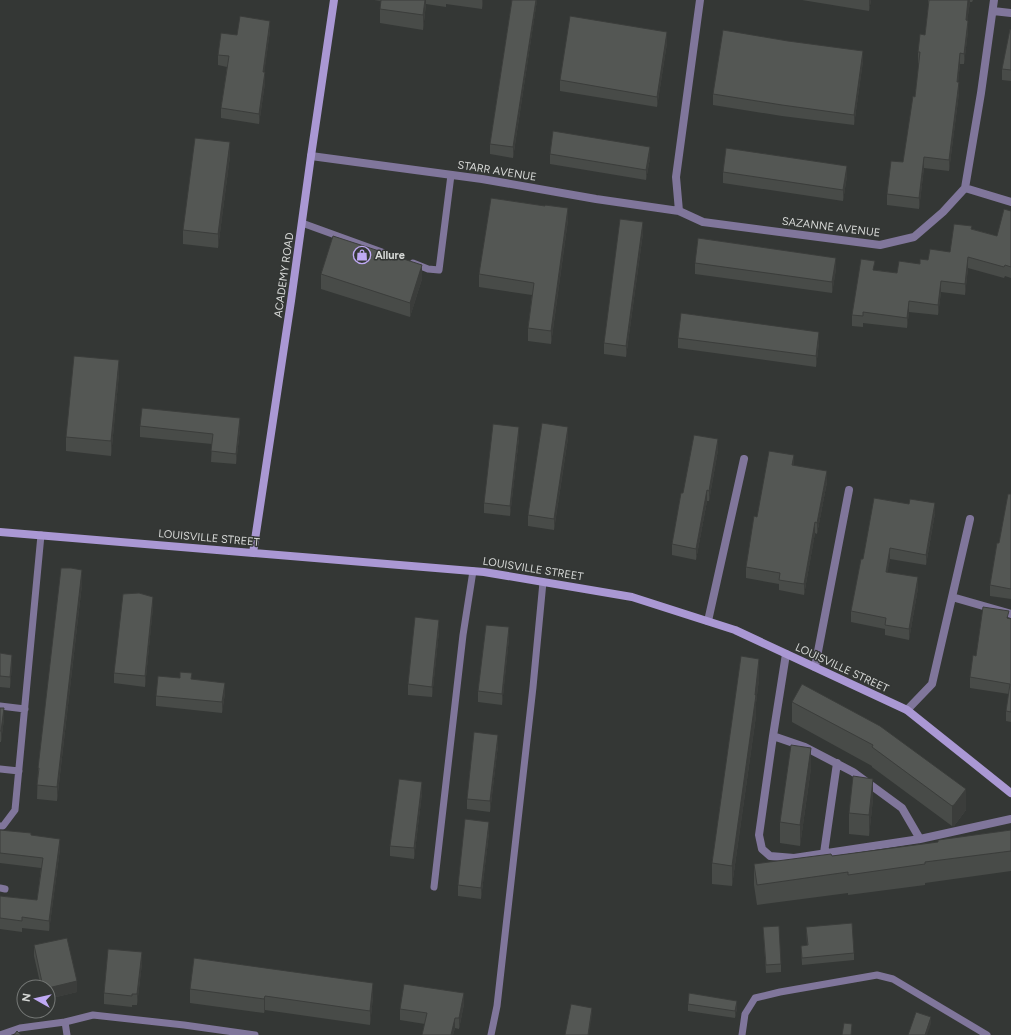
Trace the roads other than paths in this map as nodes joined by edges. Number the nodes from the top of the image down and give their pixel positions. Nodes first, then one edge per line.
1 (334, 0) edge
2 (700, 0) edge
3 (994, 0) edge
4 (993, 10) junction
5 (1011, 13) edge
6 (311, 156) junction
7 (451, 175) junction
8 (965, 188) junction
9 (1011, 202) edge
10 (679, 211) junction
11 (302, 223) junction
12 (391, 255) edge
13 (406, 261) edge
14 (744, 459) dead end
15 (849, 490) dead end
16 (970, 519) dead end
17 (0, 532) edge
18 (41, 535) junction
19 (253, 553) junction
20 (473, 571) junction
21 (543, 582) junction
22 (952, 597) junction
23 (1011, 614) edge
24 (708, 621) junction
25 (786, 654) junction
26 (815, 667) junction
27 (0, 706) edge
28 (25, 709) junction
29 (907, 710) junction
30 (773, 736) junction
31 (837, 763) junction
32 (0, 769) edge
33 (19, 771) junction
34 (1011, 793) edge
35 (1011, 819) edge
36 (0, 826) edge
37 (920, 840) junction
38 (824, 853) junction
39 (434, 887) dead end
40 (65, 1022) junction
41 (0, 1035) edge
42 (68, 1035) edge
43 (254, 1035) edge
44 (491, 1035) edge
45 (742, 1035) edge
46 (987, 1035) edge

1 - 6 main road, ACADEMY ROAD
2 - 10 street
3 - 4 street
4 - 5 street
4 - 8 street
6 - 7 street, STARR AVENUE
6 - 11 main road, ACADEMY ROAD
7 - 10 street, STARR AVENUE
7 - 13 lane
8 - 9 street
8 - 10 street, SAZANNE AVENUE
11 - 12 lane
11 - 19 main road, ACADEMY ROAD
14 - 24 street
15 - 26 street
16 - 22 street
17 - 18 main road, LOUISVILLE STREET
18 - 19 main road, LOUISVILLE STREET
18 - 28 lane
19 - 20 main road, LOUISVILLE STREET
20 - 21 main road, LOUISVILLE STREET
20 - 39 lane
21 - 24 main road, LOUISVILLE STREET
21 - 44 lane
22 - 23 street
22 - 29 street
24 - 25 main road, LOUISVILLE STREET
25 - 26 main road, LOUISVILLE STREET
25 - 30 street
26 - 29 main road, LOUISVILLE STREET
27 - 28 lane
28 - 33 lane
29 - 34 main road, LOUISVILLE STREET
30 - 31 street
30 - 38 street
31 - 37 street
31 - 38 street
32 - 33 lane
33 - 36 lane
35 - 37 street
37 - 38 street
40 - 41 lane
40 - 42 lane
40 - 43 lane
45 - 46 lane

